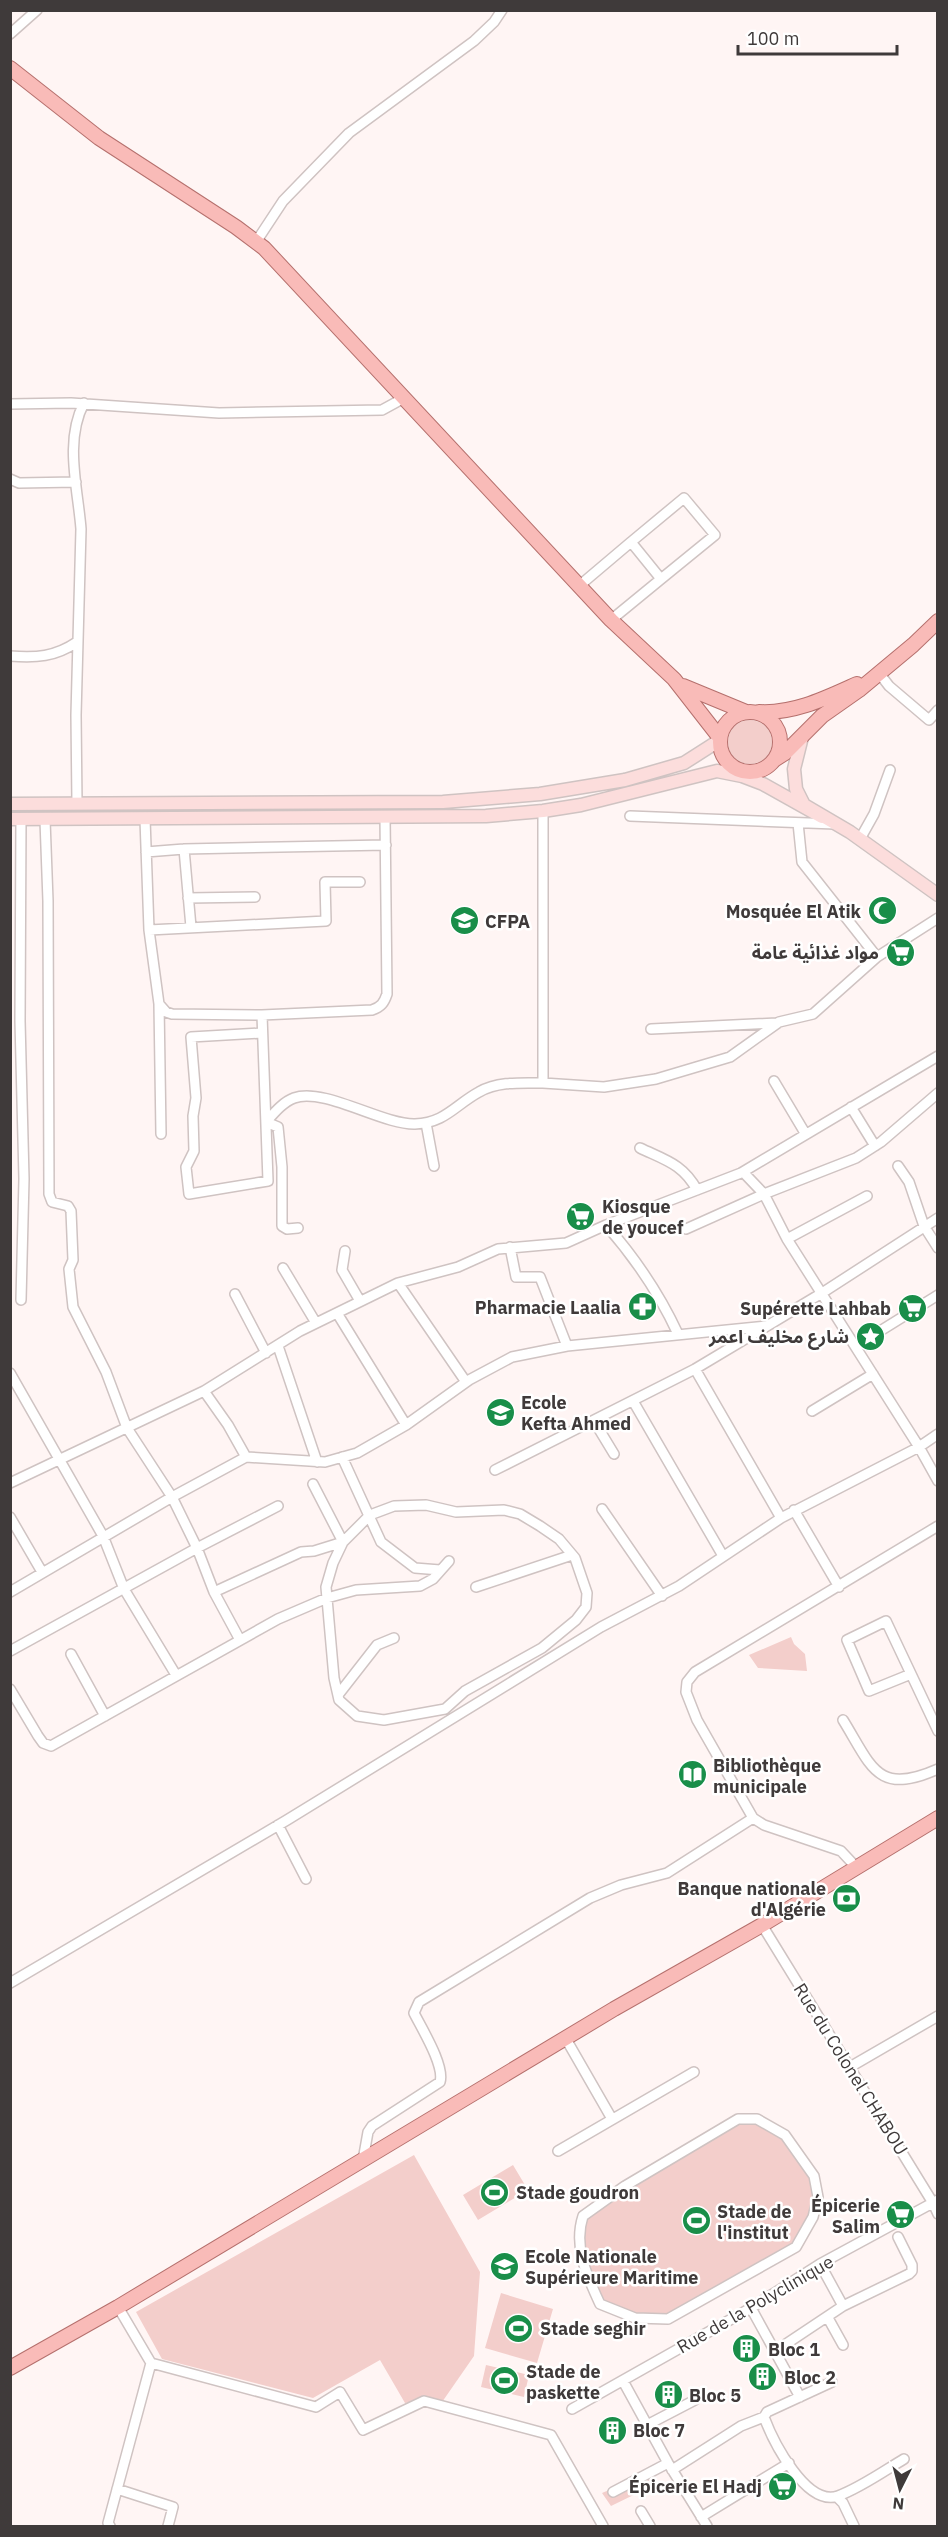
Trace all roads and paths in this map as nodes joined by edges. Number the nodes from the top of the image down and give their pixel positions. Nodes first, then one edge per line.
1 (37, 10) edge
2 (502, 10) edge
3 (10, 34) edge
4 (10, 68) edge
5 (256, 242) junction
6 (404, 398) junction
7 (10, 404) edge
8 (84, 404) junction
9 (10, 478) edge
10 (76, 482) junction
11 (631, 542) junction
12 (661, 579) junction
13 (579, 586) junction
14 (612, 620) junction
15 (938, 621) edge
16 (77, 642) junction
17 (10, 656) edge
18 (877, 674) junction
19 (674, 679) junction
20 (938, 710) edge
21 (751, 712) junction
22 (804, 734) junction
23 (720, 739) junction
24 (783, 748) junction
25 (794, 770) junction
26 (890, 770) dead end
27 (717, 771) junction
28 (743, 771) junction
29 (763, 784) junction
30 (77, 803) junction
31 (10, 804) edge
32 (543, 811) junction
33 (630, 816) dead end
34 (822, 817) junction
35 (385, 818) junction
36 (16, 819) edge
37 (145, 819) junction
38 (45, 820) junction
39 (798, 823) junction
40 (838, 825) junction
41 (860, 839) junction
42 (386, 845) junction
43 (184, 849) junction
44 (146, 852) junction
45 (360, 882) dead end
46 (938, 895) edge
47 (255, 897) dead end
48 (188, 898) junction
49 (938, 918) edge
50 (191, 927) junction
51 (149, 930) junction
52 (877, 957) junction
53 (159, 1004) junction
54 (261, 1015) junction
55 (777, 1023) junction
56 (651, 1029) dead end
57 (262, 1033) junction
58 (938, 1056) edge
59 (774, 1081) dead end
60 (543, 1083) junction
61 (938, 1093) edge
62 (851, 1107) junction
63 (266, 1122) junction
64 (426, 1123) junction
65 (806, 1133) junction
66 (161, 1134) dead end
67 (875, 1146) junction
68 (640, 1148) dead end
69 (434, 1166) dead end
70 (898, 1166) dead end
71 (743, 1172) junction
72 (697, 1190) junction
73 (764, 1194) junction
74 (867, 1196) dead end
75 (938, 1218) edge
76 (606, 1225) junction
77 (924, 1226) junction
78 (297, 1228) dead end
79 (686, 1230) dead end
80 (787, 1239) junction
81 (510, 1247) junction
82 (938, 1248) edge
83 (345, 1251) dead end
84 (283, 1268) dead end
85 (398, 1283) junction
86 (822, 1293) junction
87 (236, 1294) dead end
88 (938, 1295) edge
89 (21, 1300) dead end
90 (360, 1301) junction
91 (337, 1313) junction
92 (316, 1323) junction
93 (766, 1326) junction
94 (678, 1334) junction
95 (278, 1346) junction
96 (567, 1346) junction
97 (856, 1346) junction
98 (266, 1353) junction
99 (695, 1368) junction
100 (10, 1373) edge
101 (873, 1374) junction
102 (466, 1382) junction
103 (204, 1391) junction
104 (633, 1401) junction
105 (813, 1411) dead end
106 (594, 1421) junction
107 (406, 1425) junction
108 (127, 1428) junction
109 (938, 1434) edge
110 (919, 1447) junction
111 (614, 1454) dead end
112 (246, 1457) junction
113 (342, 1457) junction
114 (61, 1460) junction
115 (317, 1462) junction
116 (495, 1470) dead end
117 (938, 1481) edge
118 (10, 1483) edge
119 (313, 1484) dead end
120 (172, 1497) junction
121 (278, 1506) dead end
122 (603, 1509) dead end
123 (794, 1510) junction
124 (370, 1515) junction
125 (10, 1517) edge
126 (781, 1518) junction
127 (938, 1526) edge
128 (104, 1536) junction
129 (343, 1542) junction
130 (197, 1548) junction
131 (572, 1555) junction
132 (723, 1556) junction
133 (449, 1561) dead end
134 (440, 1570) junction
135 (42, 1572) junction
136 (476, 1587) dead end
137 (839, 1587) junction
138 (123, 1589) junction
139 (10, 1592) edge
140 (214, 1592) junction
141 (662, 1596) junction
142 (327, 1598) junction
143 (394, 1638) dead end
144 (240, 1640) junction
145 (10, 1651) edge
146 (71, 1654) dead end
147 (910, 1674) junction
148 (176, 1675) junction
149 (476, 1685) junction
150 (10, 1689) edge
151 (338, 1695) junction
152 (484, 1698) junction
153 (105, 1716) junction
154 (843, 1720) dead end
155 (938, 1731) edge
156 (938, 1769) edge
157 (753, 1818) junction
158 (937, 1820) edge
159 (278, 1825) junction
160 (856, 1867) junction
161 (306, 1879) dead end
162 (762, 1925) junction
163 (10, 1983) edge
164 (936, 2019) edge
165 (566, 2039) junction
166 (850, 2067) junction
167 (694, 2072) dead end
168 (612, 2119) junction
169 (558, 2151) dead end
170 (363, 2160) junction
171 (935, 2201) edge
172 (938, 2214) edge
173 (583, 2216) joint
174 (898, 2237) dead end
175 (820, 2264) junction
176 (843, 2306) junction
177 (118, 2307) junction
178 (751, 2307) junction
179 (828, 2318) junction
180 (786, 2344) dead end
181 (843, 2346) dead end
182 (151, 2363) junction
183 (10, 2368) edge
184 (623, 2381) junction
185 (832, 2382) dead end
186 (800, 2397) junction
187 (695, 2400) dead end
188 (572, 2409) dead end
189 (764, 2417) junction
190 (647, 2426) junction
191 (904, 2459) dead end
192 (789, 2463) junction
193 (670, 2467) junction
194 (117, 2489) junction
195 (613, 2492) dead end
196 (837, 2497) junction
197 (641, 2511) dead end
198 (701, 2517) junction
199 (110, 2526) edge
200 (168, 2526) edge
201 (603, 2526) edge
202 (650, 2526) edge
203 (707, 2526) edge
204 (854, 2526) edge

1 - 3 street
2 - 5 street
4 - 5 main road
5 - 6 main road
6 - 8 street
6 - 13 main road
7 - 8 street
8 - 10 street
9 - 10 street
10 - 16 street
11 - 12 street
11 - 12 street
11 - 13 street
12 - 14 street
13 - 14 main road
14 - 19 main road
15 - 18 main road
16 - 17 street
16 - 30 street
18 - 20 street
18 - 21 main road
18 - 22 main road
19 - 21 main road
19 - 23 main road
21 - 23 main road
21 - 24 main road
22 - 24 main road
22 - 25 main road
23 - 28 main road
23 - 30 main road
24 - 25 main road
24 - 28 main road
25 - 34 main road
26 - 41 street
27 - 28 main road
27 - 29 main road
27 - 32 main road
28 - 29 main road
29 - 34 main road
30 - 31 main road
32 - 35 main road
32 - 60 street
33 - 39 street
34 - 40 main road
35 - 37 main road
35 - 42 street
36 - 38 main road
36 - 89 street
37 - 38 main road
37 - 44 street
38 - 108 street
39 - 40 street
39 - 52 street
40 - 41 main road
41 - 46 main road
42 - 43 street
42 - 54 street
43 - 44 street
43 - 48 street
44 - 51 street
45 - 50 street
47 - 48 street
48 - 50 street
49 - 52 street
50 - 51 street
51 - 53 street
52 - 55 street
53 - 54 street
53 - 66 street
54 - 57 street
55 - 56 street
55 - 60 street
57 - 63 street
57 - 63 street
58 - 62 street
59 - 65 street
60 - 64 street
61 - 67 street
62 - 65 street
62 - 67 street
63 - 64 street
63 - 78 street
64 - 69 street
65 - 71 street
67 - 73 street
68 - 72 street
70 - 77 street
71 - 72 street
71 - 73 street
72 - 76 street
73 - 79 street
73 - 80 street
74 - 80 street
75 - 77 street
76 - 81 street
76 - 94 street
77 - 82 street
77 - 86 street
80 - 86 street
81 - 85 street
81 - 96 street
83 - 90 street
84 - 92 street
85 - 90 street
85 - 102 street
86 - 93 street
86 - 97 street
87 - 98 street
88 - 97 street
90 - 91 street
91 - 92 street
91 - 107 street
92 - 95 street
93 - 94 street
93 - 99 street
94 - 96 street
95 - 98 street
95 - 115 street
96 - 102 street
97 - 101 street
98 - 103 street
99 - 104 street
99 - 126 street
100 - 114 street
101 - 105 street
101 - 110 street
102 - 107 street
103 - 108 street
103 - 112 street
104 - 106 street
104 - 132 street
106 - 111 street
106 - 116 street
107 - 113 street
108 - 114 street
108 - 120 street
109 - 110 street
110 - 117 street
110 - 123 street
112 - 115 street
112 - 120 street
113 - 115 street
113 - 124 street
114 - 118 street
114 - 128 street
119 - 129 street
120 - 128 street
120 - 130 street
121 - 130 street
122 - 141 street
123 - 126 street
123 - 137 street
124 - 129 street
124 - 131 street
124 - 134 street
125 - 135 street
126 - 132 street
127 - 137 street
128 - 135 street
128 - 138 street
129 - 140 street
129 - 142 street
130 - 138 street
130 - 140 street
131 - 136 street
131 - 149 street
132 - 141 street
133 - 134 street
134 - 142 street
135 - 139 street
137 - 157 street
138 - 145 street
138 - 148 street
140 - 144 street
141 - 152 street
142 - 144 street
142 - 151 street
143 - 151 street
144 - 148 street
146 - 153 street
147 - 147 street
147 - 155 street
148 - 153 street
149 - 151 street
149 - 152 street
150 - 153 street
152 - 159 street
154 - 156 street
157 - 160 street
157 - 170 street
158 - 160 main road
159 - 161 street
159 - 163 street
160 - 162 main road
162 - 165 main road
162 - 166 street, Rue du Colonel CHABOU
164 - 166 street
165 - 168 street
165 - 170 main road
166 - 171 street, Rue du Colonel CHABOU
167 - 168 street
168 - 169 street
170 - 177 main road
171 - 172 street, Rue du Colonel CHABOU
171 - 175 street, Rue de la Polyclinique
173 - 173 street
174 - 176 street
175 - 176 street
175 - 178 street, Rue de la Polyclinique
176 - 179 street
177 - 182 street
177 - 183 main road
178 - 184 street, Rue de la Polyclinique
178 - 186 street
179 - 180 street
179 - 181 street
182 - 194 street
182 - 201 street
184 - 188 street, Rue de la Polyclinique
184 - 190 street
185 - 186 street
186 - 189 street
187 - 190 street
189 - 192 street
189 - 193 street
190 - 193 street
191 - 196 street
192 - 196 street
192 - 198 street
193 - 195 street
193 - 198 street
194 - 199 street
194 - 200 street
196 - 204 street
197 - 202 street
198 - 203 street

